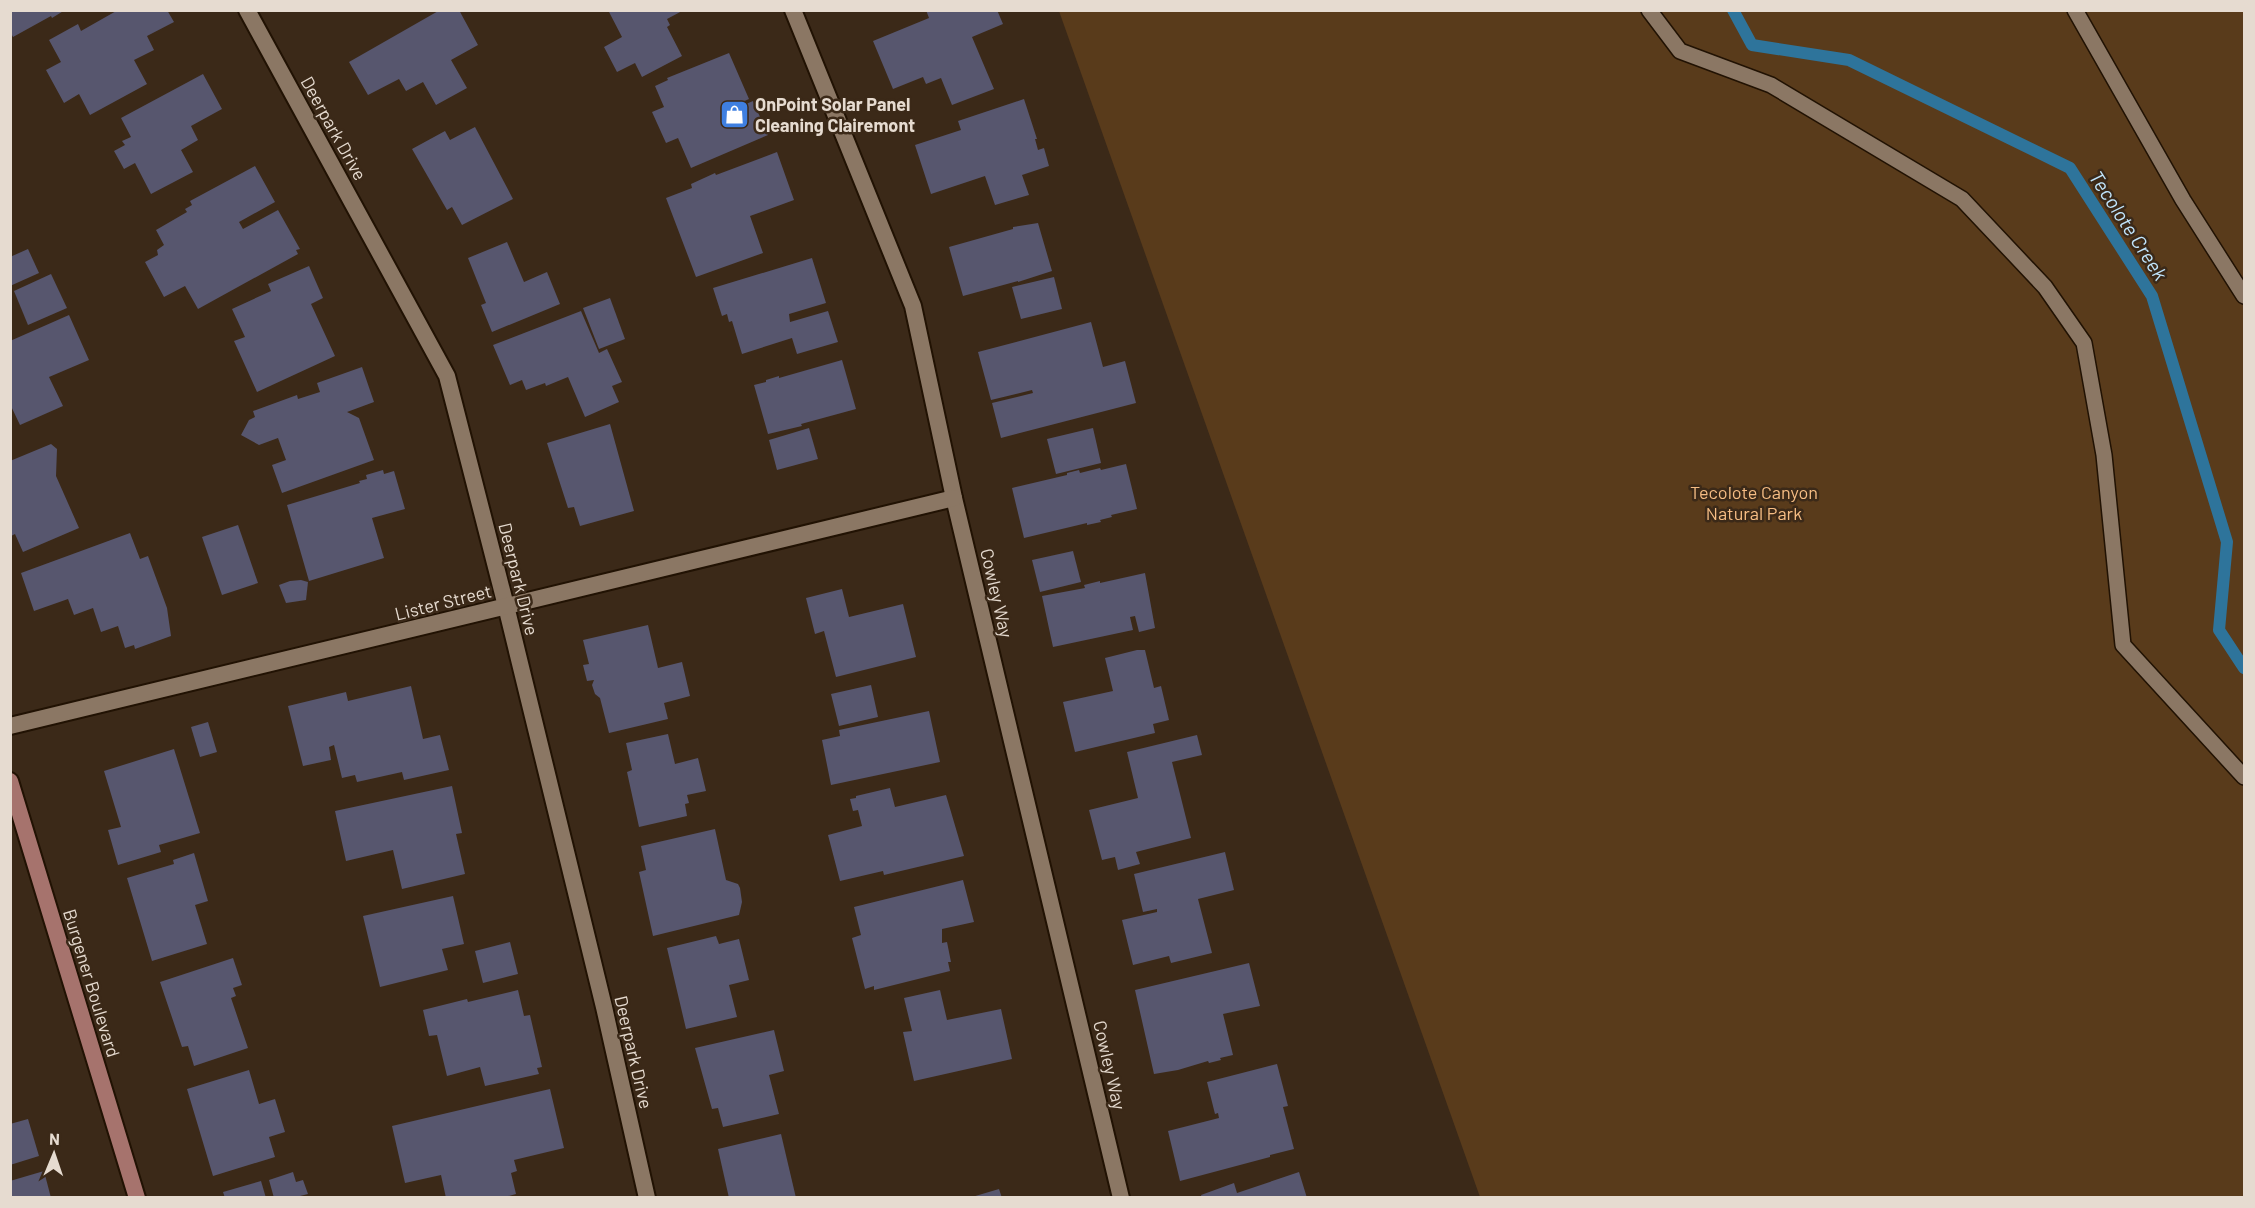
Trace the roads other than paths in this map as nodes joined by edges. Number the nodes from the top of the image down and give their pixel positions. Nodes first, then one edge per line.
1 (247, 10) edge
2 (793, 10) edge
3 (1649, 10) edge
4 (2075, 10) edge
5 (2244, 296) edge
6 (954, 498) junction
7 (506, 606) junction
8 (10, 726) edge
9 (2244, 777) edge
10 (10, 781) edge
11 (137, 1197) edge
12 (647, 1197) edge
13 (1121, 1197) edge

1 - 7 street, Deerpark Drive
2 - 6 street, Cowley Way
3 - 9 lane
4 - 5 lane
6 - 7 street, Lister Street
6 - 13 street, Cowley Way
7 - 8 street, Lister Street
7 - 12 street, Deerpark Drive
10 - 11 main road, Burgener Boulevard

